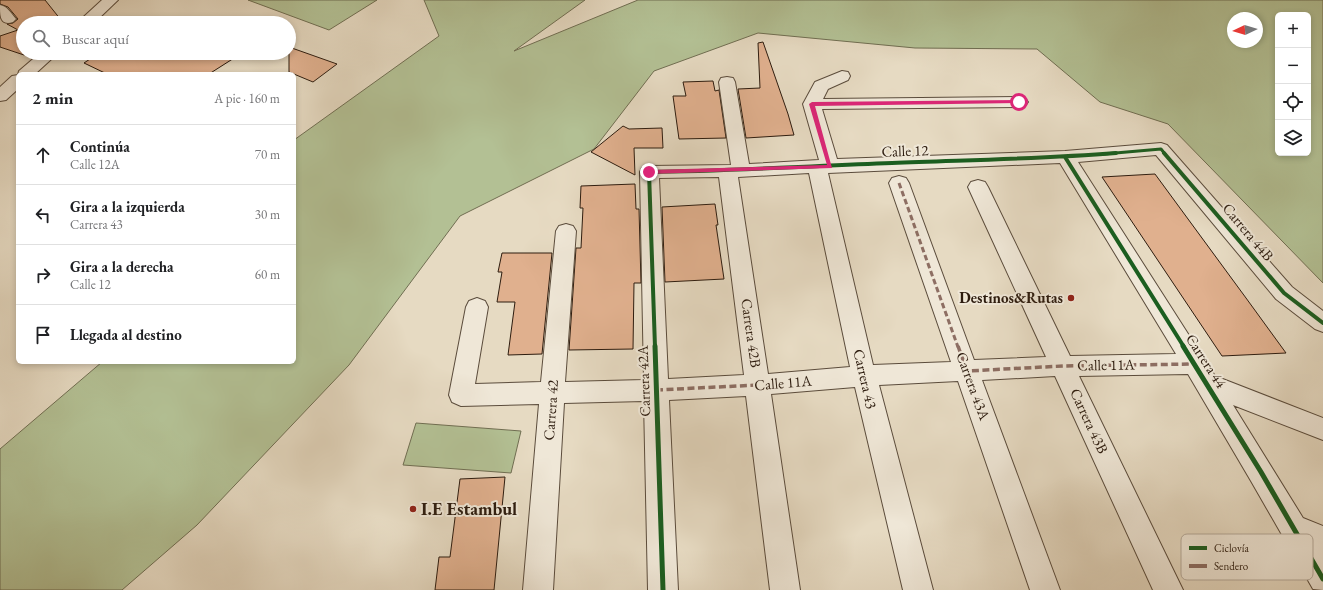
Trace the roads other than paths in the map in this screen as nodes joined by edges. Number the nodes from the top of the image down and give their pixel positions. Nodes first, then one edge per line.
1 (111, 0) edge
2 (93, 16) edge
3 (42, 60) edge
4 (27, 72) edge
5 (842, 76) dead end
6 (16, 82) edge
7 (727, 82) dead end
8 (0, 96) edge
9 (1019, 102) dead end
10 (812, 104) junction
11 (1161, 149) joint
12 (1065, 157) junction
13 (824, 167) junction
14 (735, 170) junction
15 (649, 172) joint
16 (899, 183) dead end
17 (978, 186) dead end
18 (566, 230) dead end
19 (476, 307) dead end
20 (1323, 323) edge
21 (1063, 366) junction
22 (967, 371) junction
23 (1200, 374) junction
24 (864, 376) junction
25 (758, 385) junction
26 (656, 390) junction
27 (552, 392) junction
28 (1323, 428) edge
29 (1294, 528) junction
30 (1297, 534) edge
31 (1308, 534) edge
32 (1313, 536) edge
33 (1323, 540) edge
34 (1313, 561) edge
35 (1323, 579) edge
36 (538, 590) edge
37 (663, 590) edge
38 (785, 590) edge
39 (918, 590) edge
40 (1045, 590) edge
41 (1168, 590) edge

1 - 2 street
3 - 4 street
5 - 10 street
6 - 8 street
7 - 14 street, Carrera 42B
9 - 10 street
10 - 13 street, Carrera 43
11 - 12 street, Calle 12
11 - 20 street, Carrera 44B
12 - 13 street, Calle 12
12 - 23 street, Carrera 44
13 - 14 street, Calle 12
13 - 24 street, Carrera 43
14 - 15 street, Calle 12
14 - 25 street, Carrera 42B
15 - 26 street, Carrera 42A
16 - 22 street, Carrera 43A
17 - 21 street, Carrera 43B
18 - 27 street, Carrera 42
19 - 27 street, Calle 11A
21 - 22 street, Calle 11A
21 - 23 street, Calle 11A
21 - 41 street, Carrera 43B
22 - 24 street, Calle 11A
22 - 40 street, Carrera 43A
23 - 28 street, Calle 11A
23 - 29 street, Carrera 44
24 - 25 street, Calle 11A
24 - 39 street, Carrera 43
25 - 26 street, Calle 11A
25 - 38 street, Carrera 42B
26 - 27 street, Calle 11A
26 - 37 street, Carrera 42A
27 - 36 street, Carrera 42
29 - 30 street, Carrera 44
29 - 31 street
32 - 33 street
34 - 35 street, Carrera 44

